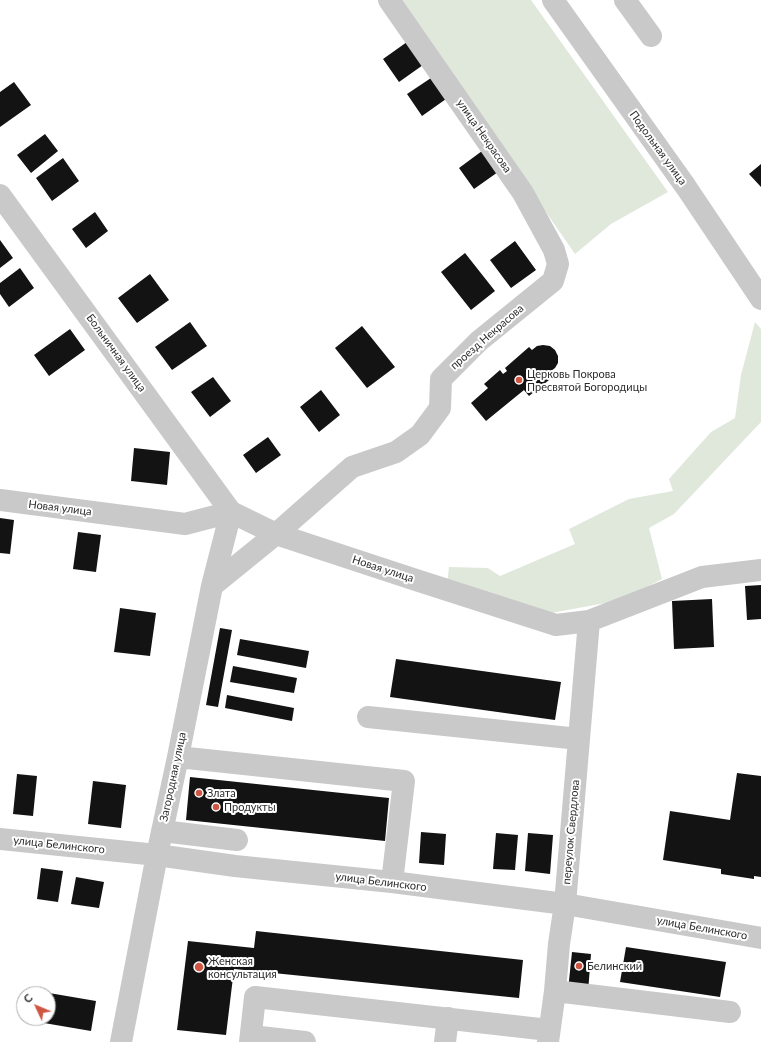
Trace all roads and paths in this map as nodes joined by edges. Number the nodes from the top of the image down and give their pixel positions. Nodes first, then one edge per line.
1 (389, 0) edge
2 (553, 0) edge
3 (625, 0) edge
4 (651, 36) dead end
5 (0, 194) edge
6 (553, 281) joint
7 (761, 299) edge
8 (0, 500) edge
9 (231, 512) junction
10 (276, 534) junction
11 (761, 570) edge
12 (212, 586) junction
13 (589, 622) junction
14 (368, 717) dead end
15 (579, 739) junction
16 (178, 758) junction
17 (162, 831) junction
18 (0, 839) edge
19 (238, 840) dead end
20 (157, 855) junction
21 (392, 882) junction
22 (565, 904) junction
23 (761, 938) edge
24 (555, 991) junction
25 (730, 1012) dead end
26 (448, 1018) junction
27 (548, 1036) edge
28 (251, 1039) edge
29 (121, 1042) edge
30 (125, 1042) edge
31 (305, 1042) edge
32 (445, 1042) edge

1 - 6 street, улица Некрасова
2 - 7 street, Подольная улица
3 - 4 street
5 - 9 street, Больничная улица
6 - 10 street, проезд Некрасова
8 - 9 street, Новая улица
9 - 10 street, Новая улица
9 - 12 street, Загородная улица
10 - 12 street, проезд Некрасова
10 - 13 street, Новая улица
11 - 13 street, Новая улица
12 - 16 street, Загородная улица
13 - 15 street, переулок Свердлова
14 - 15 street
15 - 22 street, переулок Свердлова
16 - 17 street, Загородная улица
16 - 21 street
17 - 19 street
17 - 20 street, Загородная улица
18 - 20 street, улица Белинского
20 - 21 street, улица Белинского
20 - 29 street, Загородная улица
21 - 22 street, улица Белинского
22 - 23 street, улица Белинского
22 - 24 street, переулок Свердлова
24 - 25 street
24 - 27 street, переулок Свердлова
26 - 27 street
26 - 28 street
26 - 32 street
28 - 31 street
29 - 30 street

